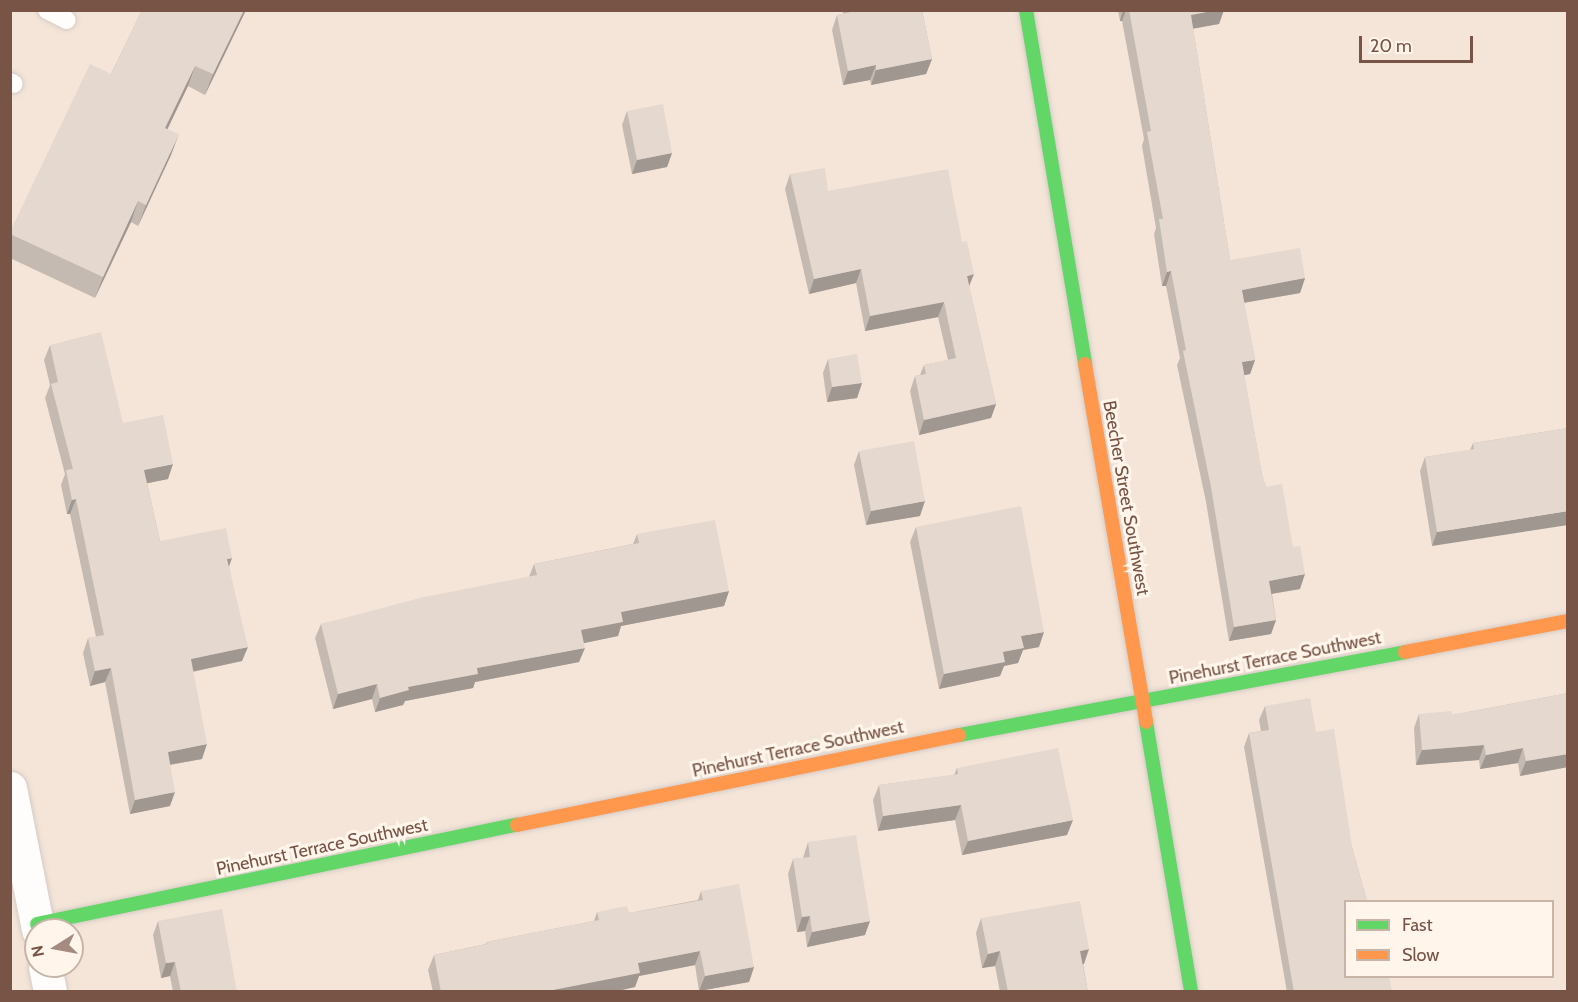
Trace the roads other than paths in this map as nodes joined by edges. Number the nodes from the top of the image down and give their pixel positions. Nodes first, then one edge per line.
1 (47, 10) edge
2 (1026, 10) edge
3 (67, 20) dead end
4 (1568, 621) edge
5 (1142, 702) junction
6 (10, 788) edge
7 (36, 918) edge
8 (81, 918) edge
9 (1191, 992) edge

1 - 3 lane
2 - 5 street, Beecher Street Southwest
4 - 5 street, Pinehurst Terrace Southwest
5 - 8 street, Pinehurst Terrace Southwest
5 - 9 street, Beecher Street Southwest
6 - 7 street

